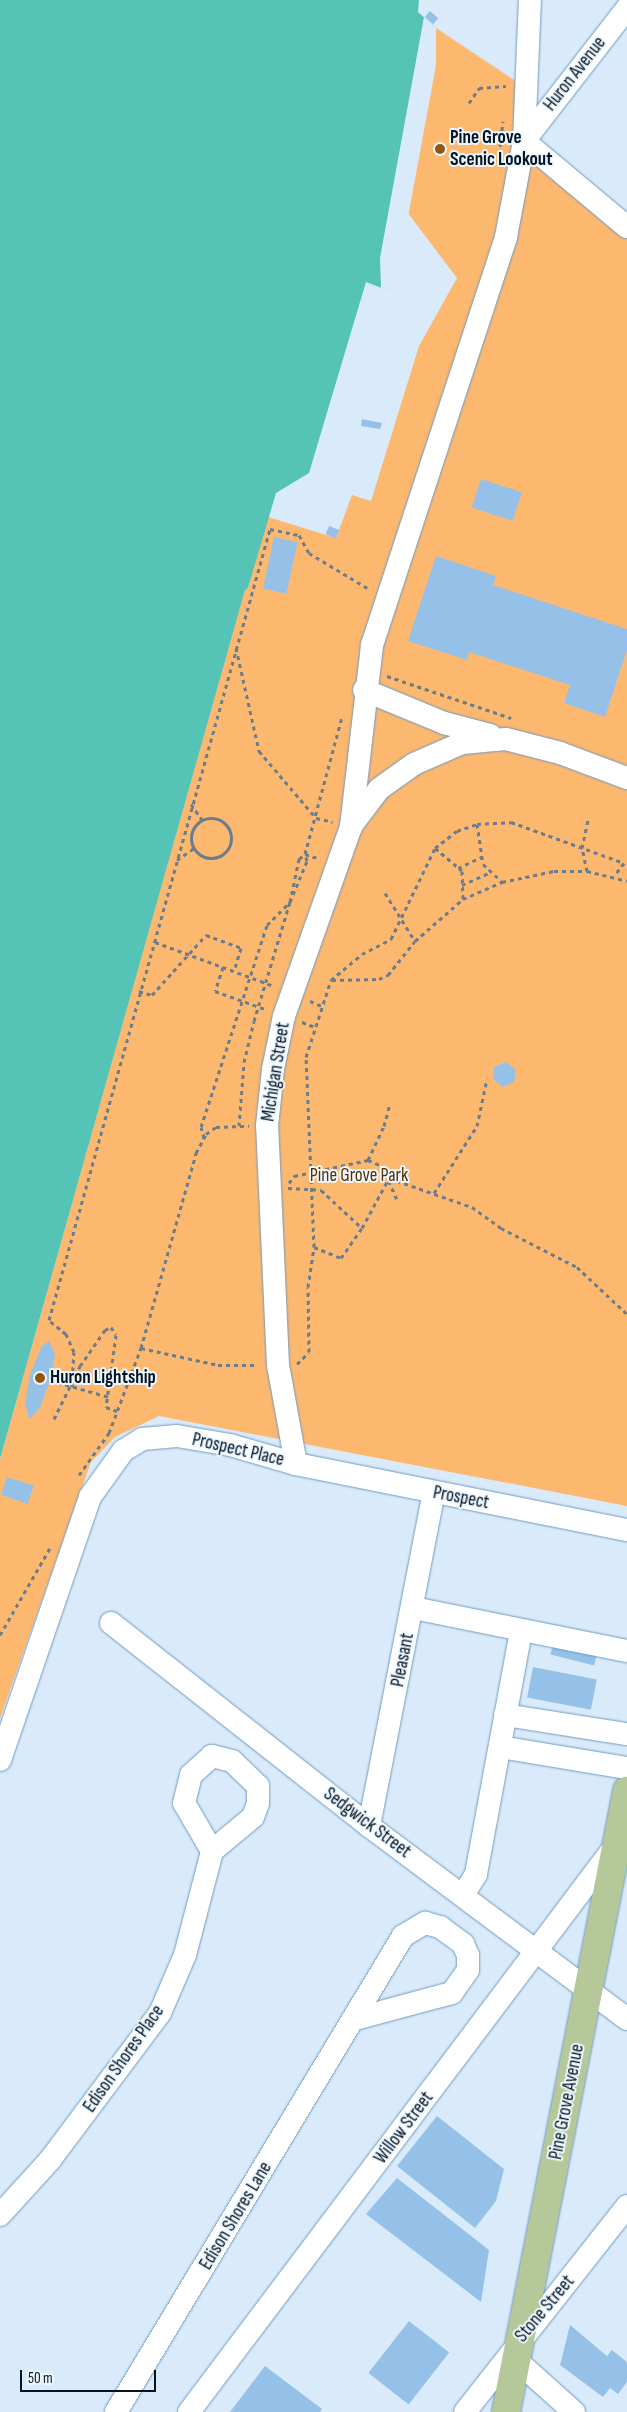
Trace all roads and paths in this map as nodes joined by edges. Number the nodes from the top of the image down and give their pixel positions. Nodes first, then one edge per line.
1 (530, 0) edge
2 (627, 8) edge
3 (506, 86) dead end
4 (469, 103) dead end
5 (524, 141) junction
6 (627, 227) edge
7 (388, 598) junction
8 (236, 647) junction
9 (365, 679) junction
10 (511, 729) junction
11 (627, 778) edge
12 (192, 804) junction
13 (202, 820) junction
14 (588, 820) dead end
15 (477, 824) junction
16 (350, 827) junction
17 (194, 848) junction
18 (435, 848) junction
19 (582, 848) junction
20 (482, 857) junction
21 (177, 860) junction
22 (338, 865) junction
23 (458, 868) junction
24 (587, 871) junction
25 (491, 872) junction
26 (614, 876) junction
27 (627, 881) edge
28 (502, 882) junction
29 (462, 885) junction
30 (385, 894) dead end
31 (463, 899) junction
32 (400, 922) junction
33 (415, 941) junction
34 (155, 942) junction
35 (189, 954) junction
36 (223, 967) junction
37 (234, 971) junction
38 (250, 977) junction
39 (331, 980) junction
40 (138, 990) junction
41 (292, 993) junction
42 (241, 1000) junction
43 (258, 1006) dead end
44 (322, 1006) junction
45 (487, 1079) dead end
46 (390, 1103) dead end
47 (239, 1126) dead end
48 (204, 1138) junction
49 (368, 1160) junction
50 (309, 1172) junction
51 (389, 1178) junction
52 (312, 1188) junction
53 (277, 1192) junction
54 (434, 1193) junction
55 (397, 1199) dead end
56 (362, 1228) junction
57 (314, 1247) junction
58 (627, 1314) edge
59 (141, 1348) junction
60 (278, 1365) junction
61 (50, 1380) dead end
62 (72, 1387) junction
63 (109, 1397) junction
64 (117, 1411) junction
65 (54, 1419) dead end
66 (296, 1464) junction
67 (76, 1482) dead end
68 (434, 1493) junction
69 (627, 1530) edge
70 (52, 1544) dead end
71 (413, 1608) junction
72 (111, 1623) dead end
73 (521, 1631) junction
74 (0, 1635) edge
75 (627, 1651) edge
76 (506, 1715) junction
77 (627, 1734) edge
78 (500, 1747) junction
79 (0, 1760) edge
80 (627, 1768) edge
81 (627, 1791) edge
82 (369, 1826) junction
83 (617, 1843) junction
84 (212, 1851) dead end
85 (462, 1895) junction
86 (535, 1954) junction
87 (589, 1991) junction
88 (355, 2019) junction
89 (627, 2019) edge
90 (627, 2206) edge
91 (0, 2215) edge
92 (519, 2348) junction
93 (116, 2412) edge
94 (189, 2412) edge
95 (464, 2412) edge
96 (506, 2412) edge
97 (574, 2412) edge

1 - 5 street, Michigan Street
2 - 5 street, Huron Avenue
3 - 4 path
5 - 6 street
5 - 7 street, Michigan Street
7 - 8 path
7 - 9 street, Michigan Street
8 - 12 path
8 - 16 path
9 - 10 path
9 - 10 street
9 - 16 street, Michigan Street
10 - 11 street
10 - 16 street
12 - 13 path
12 - 21 path
13 - 17 path
13 - 17 path
14 - 19 path
15 - 18 path
15 - 19 path
15 - 20 path
16 - 22 street, Michigan Street
17 - 21 path
18 - 23 path
18 - 32 path
19 - 24 path
19 - 26 path
20 - 23 path
20 - 25 path
21 - 34 path
22 - 38 path
22 - 41 street, Michigan Street
23 - 29 path
24 - 26 path
24 - 28 path
25 - 28 path
25 - 29 path
26 - 27 path
28 - 31 path
29 - 31 path
30 - 32 path
31 - 33 path
32 - 33 path
32 - 39 path
33 - 39 path
34 - 35 path
34 - 40 path
35 - 36 path
35 - 37 path
35 - 40 path
36 - 37 path
36 - 42 path
37 - 38 path
38 - 41 path
38 - 42 path
39 - 44 path
40 - 62 path
41 - 44 path
41 - 53 street, Michigan Street
42 - 43 path
42 - 48 path
44 - 50 path
45 - 54 path
46 - 49 path
47 - 48 path
48 - 59 path
49 - 50 path
49 - 51 path
50 - 52 path
50 - 53 path
51 - 54 path
51 - 55 path
51 - 56 path
52 - 53 path
52 - 56 path
52 - 57 path
53 - 60 street, Michigan Street
54 - 58 path
56 - 57 path
57 - 60 path
59 - 60 path
59 - 64 path
60 - 66 street, Michigan Street
61 - 62 path
62 - 63 path
62 - 63 path
62 - 65 path
63 - 64 path
64 - 67 path
66 - 68 street, Prospect
66 - 79 street, Prospect Place
68 - 69 street, Prospect
68 - 71 street, Pleasant
70 - 74 path
71 - 73 street
71 - 82 street, Pleasant
72 - 82 street, Sedgwick Street
73 - 75 street
73 - 76 street
76 - 77 street
76 - 78 street
78 - 80 street
78 - 85 street
81 - 83 main road, Pine Grove Avenue
82 - 85 street, Sedgwick Street
83 - 86 street, Willow Street
83 - 87 main road, Pine Grove Avenue
84 - 91 street, Edison Shores Place
85 - 86 street, Sedgwick Street
86 - 87 street, Sedgwick Street
86 - 94 street, Willow Street
87 - 89 street, Sedgwick Street
87 - 92 main road, Pine Grove Avenue
88 - 88 street, Edison Shores Lane
88 - 93 street, Edison Shores Lane
90 - 92 street, Stone Street
92 - 95 street, Stone Street
92 - 96 main road, Pine Grove Avenue
92 - 97 street

